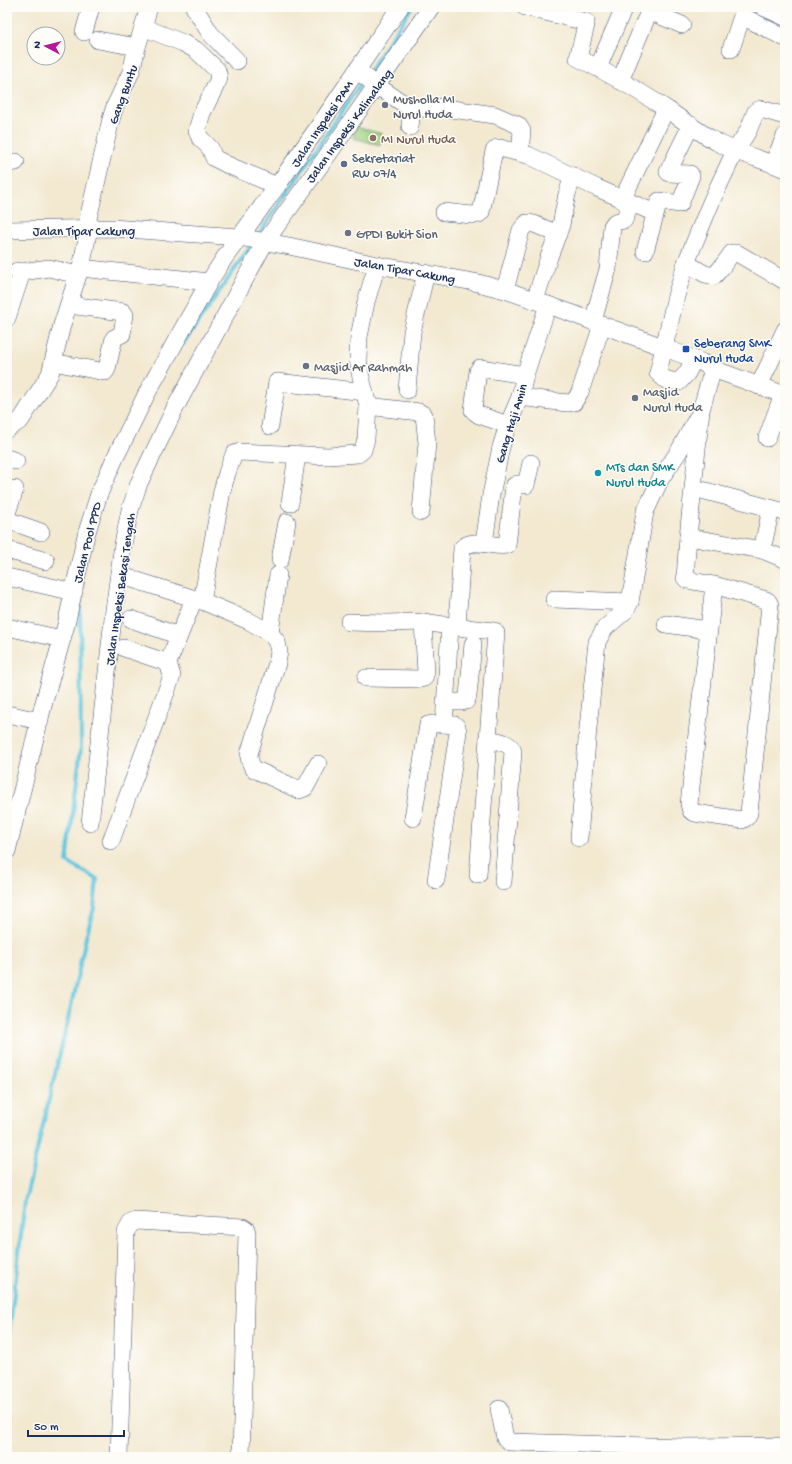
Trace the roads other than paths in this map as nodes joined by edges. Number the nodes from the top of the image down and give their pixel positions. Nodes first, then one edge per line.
1 (91, 7) edge
2 (149, 7) edge
3 (194, 7) edge
4 (400, 7) edge
5 (431, 7) edge
6 (525, 7) edge
7 (624, 7) edge
8 (763, 7) edge
9 (650, 9) edge
10 (782, 13) edge
11 (682, 25) dead end
12 (143, 27) junction
13 (785, 38) edge
14 (137, 47) junction
15 (731, 49) dead end
16 (237, 61) dead end
17 (598, 68) junction
18 (358, 71) junction
19 (620, 81) junction
20 (375, 85) junction
21 (412, 109) junction
22 (666, 109) junction
23 (785, 116) edge
24 (691, 125) junction
25 (410, 127) dead end
26 (785, 136) edge
27 (735, 151) junction
28 (520, 152) junction
29 (779, 167) edge
30 (573, 176) junction
31 (277, 186) junction
32 (626, 202) junction
33 (444, 212) dead end
34 (655, 213) junction
35 (88, 228) junction
36 (7, 230) edge
37 (558, 234) junction
38 (241, 238) junction
39 (262, 242) junction
40 (645, 251) dead end
41 (686, 264) junction
42 (377, 265) junction
43 (80, 272) junction
44 (426, 273) junction
45 (785, 281) edge
46 (209, 282) junction
47 (505, 290) junction
48 (541, 303) junction
49 (69, 305) junction
50 (7, 318) edge
51 (597, 323) junction
52 (785, 330) edge
53 (663, 347) junction
54 (694, 360) junction
55 (53, 362) junction
56 (713, 369) junction
57 (525, 375) junction
58 (759, 386) junction
59 (407, 390) dead end
60 (784, 394) edge
61 (520, 398) junction
62 (367, 399) junction
63 (701, 410) junction
64 (12, 421) edge
65 (508, 425) junction
66 (270, 426) dead end
67 (767, 438) dead end
68 (297, 455) junction
69 (531, 463) dead end
70 (694, 488) junction
71 (15, 489) dead end
72 (290, 503) dead end
73 (778, 510) edge
74 (421, 512) dead end
75 (7, 513) edge
76 (7, 520) edge
77 (287, 522) dead end
78 (41, 532) dead end
79 (688, 537) junction
80 (484, 543) junction
81 (7, 550) edge
82 (762, 550) junction
83 (784, 559) dead end
84 (46, 561) dead end
85 (119, 575) junction
86 (7, 577) edge
87 (714, 585) junction
88 (74, 592) junction
89 (198, 600) junction
90 (554, 600) dead end
91 (630, 602) junction
92 (132, 619) dead end
93 (349, 622) dead end
94 (423, 622) junction
95 (666, 624) dead end
96 (7, 627) edge
97 (454, 627) junction
98 (708, 630) junction
99 (270, 633) junction
100 (179, 636) junction
101 (62, 639) junction
102 (473, 644) dead end
103 (124, 648) dead end
104 (168, 664) junction
105 (366, 678) dead end
106 (445, 702) junction
107 (7, 714) edge
108 (40, 721) junction
109 (444, 724) junction
110 (488, 739) junction
111 (318, 764) dead end
112 (413, 818) dead end
113 (90, 823) dead end
114 (579, 838) dead end
115 (111, 841) dead end
116 (7, 851) edge
117 (478, 875) dead end
118 (436, 880) dead end
119 (503, 882) dead end
120 (498, 1409) dead end
121 (785, 1446) edge
122 (119, 1457) edge
123 (241, 1457) edge

1 - 14 street
2 - 12 street, Gang Buntu
3 - 16 street
4 - 18 street, Jalan Inspeksi PAM
5 - 20 street, Jalan Inspeksi Kalimalang
6 - 17 street
7 - 17 street
8 - 10 street
9 - 11 street
9 - 19 street
12 - 14 street, Gang Buntu
12 - 31 street
13 - 15 street
14 - 35 street, Gang Buntu
17 - 19 street
18 - 20 street
18 - 31 street, Jalan Inspeksi PAM
19 - 22 street
20 - 21 street
20 - 39 street, Jalan Inspeksi Kalimalang
21 - 25 street
21 - 28 street
22 - 24 street
22 - 32 street
23 - 27 street
24 - 27 street
24 - 34 street
26 - 29 street
27 - 29 street
27 - 41 street
28 - 30 street
28 - 33 street
30 - 32 street
30 - 37 street, Gang Haji Amin
31 - 38 street, Jalan Inspeksi PAM
32 - 34 street
32 - 51 street
34 - 40 street
35 - 36 street, Jalan Tipar Cakung
35 - 38 street, Jalan Tipar Cakung
35 - 43 street, Gang Buntu
37 - 47 street
37 - 48 street, Gang Haji Amin
38 - 39 street, Jalan Tipar Cakung
38 - 46 street, Jalan Pool PPD
39 - 42 street, Jalan Tipar Cakung
39 - 85 street, Jalan Inspeksi Bekasi Tengah
41 - 45 street
41 - 53 street
42 - 44 street, Jalan Tipar Cakung
42 - 62 street
43 - 46 street
43 - 49 street, Gang Buntu
43 - 50 street
44 - 47 street, Jalan Tipar Cakung
44 - 59 street
46 - 88 street, Jalan Pool PPD
47 - 48 street, Jalan Tipar Cakung
48 - 51 street, Jalan Tipar Cakung
48 - 57 street, Gang Haji Amin
49 - 55 street, Gang Buntu
49 - 55 street
51 - 53 street, Jalan Tipar Cakung
51 - 61 street
52 - 58 street
53 - 54 street, Jalan Tipar Cakung
53 - 54 street
54 - 56 street, Jalan Tipar Cakung
55 - 64 street, Gang Buntu
56 - 58 street, Jalan Tipar Cakung
56 - 63 street
57 - 61 street, Gang Haji Amin
57 - 65 street
58 - 60 street, Jalan Tipar Cakung
60 - 67 street
61 - 65 street, Gang Haji Amin
62 - 66 street
62 - 68 street
62 - 74 street
63 - 70 street
63 - 91 street
65 - 80 street, Gang Haji Amin
68 - 72 street
68 - 89 street
69 - 80 street
70 - 73 street
70 - 79 street
71 - 75 street
73 - 82 street
76 - 78 street
77 - 99 street
79 - 82 street
79 - 87 street
80 - 97 street
81 - 84 street
82 - 83 street
85 - 89 street
85 - 113 street, Jalan Inspeksi Bekasi Tengah
86 - 88 street
87 - 98 street
87 - 98 street
88 - 101 street, Jalan Pool PPD
89 - 99 street
89 - 100 street
90 - 91 street
91 - 114 street
92 - 100 street
93 - 94 street
94 - 97 street
94 - 105 street
95 - 98 street
96 - 101 street
97 - 106 street
97 - 110 street
99 - 111 street
100 - 104 street
101 - 108 street, Jalan Pool PPD
102 - 106 street
103 - 104 street
104 - 115 street
106 - 109 street
107 - 108 street
108 - 116 street, Jalan Pool PPD
109 - 112 street
109 - 118 street
110 - 117 street
110 - 119 street
120 - 121 street
122 - 123 street

